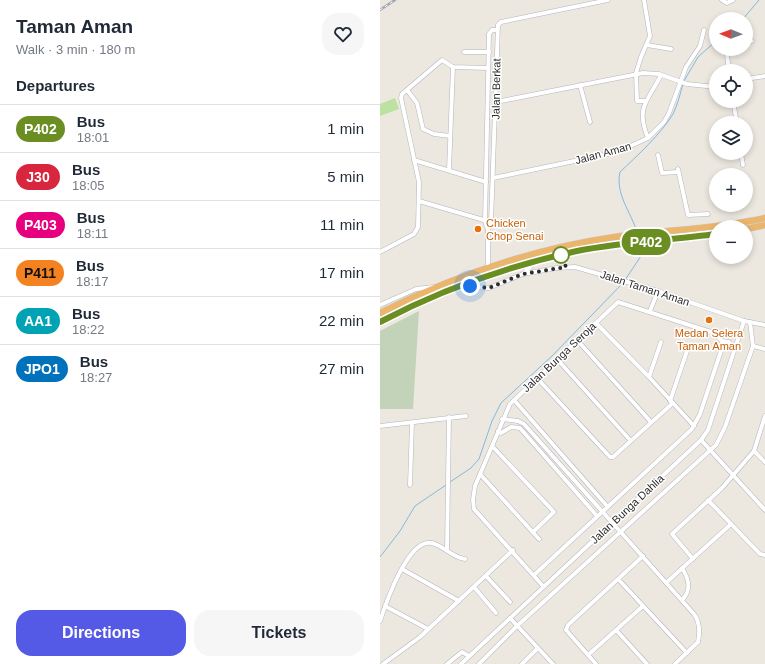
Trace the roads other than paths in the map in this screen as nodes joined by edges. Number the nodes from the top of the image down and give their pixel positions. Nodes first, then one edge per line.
1 (608, 0) edge
2 (644, 0) edge
3 (722, 0) edge
4 (733, 0) edge
5 (497, 30) junction
6 (704, 30) dead end
7 (647, 45) junction
8 (671, 49) dead end
9 (464, 52) dead end
10 (489, 52) junction
11 (453, 67) junction
12 (488, 68) junction
13 (636, 73) junction
14 (661, 75) junction
15 (765, 76) edge
16 (753, 78) edge
17 (680, 82) junction
18 (580, 85) junction
19 (709, 86) edge
20 (407, 90) junction
21 (645, 101) junction
22 (496, 102) junction
23 (590, 122) dead end
24 (450, 136) junction
25 (648, 138) junction
26 (658, 155) dead end
27 (414, 160) junction
28 (742, 160) edge
29 (743, 165) dead end
30 (449, 170) junction
31 (492, 178) junction
32 (486, 182) junction
33 (419, 201) junction
34 (708, 214) dead end
35 (765, 218) edge
36 (485, 221) junction
37 (491, 222) junction
38 (765, 225) edge
39 (753, 228) edge
40 (488, 230) junction
41 (709, 235) edge
42 (380, 252) edge
43 (534, 262) junction
44 (488, 267) junction
45 (523, 274) junction
46 (437, 287) junction
47 (454, 287) junction
48 (658, 291) junction
49 (380, 305) edge
50 (650, 311) junction
51 (380, 313) edge
52 (744, 321) junction
53 (380, 322) edge
54 (750, 322) junction
55 (596, 324) junction
56 (765, 325) edge
57 (577, 340) junction
58 (722, 341) junction
59 (661, 342) dead end
60 (729, 342) dead end
61 (753, 346) junction
62 (765, 349) edge
63 (687, 351) dead end
64 (557, 359) junction
65 (649, 377) junction
66 (537, 378) junction
67 (514, 400) junction
68 (671, 402) junction
69 (466, 416) dead end
70 (449, 417) junction
71 (765, 417) edge
72 (502, 419) junction
73 (412, 422) junction
74 (651, 422) junction
75 (380, 426) edge
76 (694, 426) junction
77 (498, 431) junction
78 (630, 440) junction
79 (701, 440) junction
80 (492, 446) junction
81 (711, 450) junction
82 (754, 451) junction
83 (765, 462) edge
84 (480, 474) junction
85 (733, 476) junction
86 (410, 485) dead end
87 (708, 500) junction
88 (607, 506) junction
89 (603, 510) junction
90 (765, 510) edge
91 (597, 516) junction
92 (613, 522) junction
93 (731, 524) junction
94 (533, 532) junction
95 (622, 532) junction
96 (539, 539) dead end
97 (447, 550) junction
98 (513, 550) junction
99 (765, 555) edge
100 (644, 556) junction
101 (465, 559) dead end
102 (693, 559) junction
103 (682, 568) junction
104 (402, 569) junction
105 (534, 575) junction
106 (486, 576) junction
107 (619, 580) junction
108 (666, 582) junction
109 (543, 586) junction
110 (474, 587) junction
111 (682, 600) junction
112 (459, 601) junction
113 (510, 602) dead end
114 (385, 606) junction
115 (643, 606) junction
116 (496, 613) dead end
117 (510, 618) junction
118 (380, 621) edge
119 (517, 626) junction
120 (428, 629) junction
121 (616, 630) junction
122 (538, 648) junction
123 (687, 653) junction
124 (588, 655) junction
125 (469, 656) junction
126 (383, 664) edge
127 (446, 664) edge
128 (461, 664) edge
129 (479, 664) edge
130 (522, 664) edge
131 (552, 664) edge
132 (596, 664) edge
133 (647, 664) edge
134 (675, 664) edge

1 - 5 street
2 - 7 street
3 - 4 street
5 - 10 street
5 - 22 street, Jalan Berkat
6 - 17 street, Jalan Aman
7 - 8 street
7 - 13 street
9 - 10 street
10 - 12 street
11 - 12 street
11 - 20 street
11 - 24 street
12 - 32 street
13 - 14 street
13 - 18 street
13 - 21 street
14 - 17 street
14 - 21 street
15 - 16 street
17 - 19 street
17 - 25 street, Jalan Aman
18 - 22 street
18 - 23 street
20 - 24 street
20 - 27 street
21 - 25 street
22 - 31 street, Jalan Berkat
24 - 30 street
25 - 31 street, Jalan Aman
26 - 34 street
27 - 30 street
27 - 33 street
28 - 29 street
30 - 32 street
31 - 37 street, Jalan Berkat
32 - 36 street
33 - 36 street
33 - 42 street
35 - 44 highway
36 - 37 street
36 - 40 street
37 - 40 street, Jalan Berkat
38 - 39 highway
40 - 44 street, Jalan Berkat
41 - 43 highway
43 - 45 street
43 - 47 highway
44 - 46 highway
45 - 47 street
45 - 48 street, Jalan Taman Aman
46 - 49 street
46 - 51 highway
47 - 53 highway
48 - 50 street
48 - 52 street, Jalan Taman Aman
50 - 55 street, Jalan Bunga Seroja
50 - 58 street, Jalan Bunga Seroja
52 - 54 street, Jalan Taman Aman
52 - 79 street, Jalan Bunga Dahlia
54 - 56 street, Jalan Taman Aman
54 - 61 street
55 - 57 street, Jalan Bunga Seroja
55 - 65 street
57 - 64 street, Jalan Bunga Seroja
57 - 74 street
58 - 60 street
58 - 76 street
59 - 65 street
61 - 62 street
61 - 81 street
63 - 68 street
64 - 66 street, Jalan Bunga Seroja
64 - 78 street
65 - 68 street
66 - 67 street, Jalan Bunga Seroja
66 - 78 street
67 - 72 street, Jalan Bunga Seroja
67 - 88 street
68 - 74 street
68 - 76 street
69 - 70 street
70 - 73 street
70 - 97 street
71 - 82 street
72 - 77 street, Jalan Bunga Seroja
72 - 89 street
73 - 75 street
73 - 86 street
74 - 78 street
76 - 88 street
77 - 80 street, Jalan Bunga Seroja
77 - 91 street
79 - 81 street
79 - 92 street, Jalan Bunga Dahlia
80 - 84 street, Jalan Bunga Seroja
80 - 94 street
81 - 85 street
81 - 95 street
82 - 83 street
82 - 85 street
84 - 94 street
84 - 98 street, Jalan Bunga Seroja
85 - 87 street
85 - 90 street
87 - 93 street
87 - 102 street
88 - 89 street
89 - 91 street
89 - 92 street
91 - 105 street
92 - 95 street
92 - 109 street, Jalan Bunga Dahlia
93 - 99 street
93 - 102 street
94 - 96 street
95 - 100 street
95 - 119 street
97 - 101 street
97 - 104 street
98 - 105 street
98 - 106 street
100 - 107 street
100 - 108 street
102 - 103 street
103 - 108 street
103 - 111 street
104 - 112 street
104 - 114 street
105 - 109 street
106 - 110 street
106 - 113 street
107 - 115 street
107 - 124 street
108 - 111 street
109 - 117 street, Jalan Bunga Dahlia
110 - 112 street
110 - 116 street
111 - 123 street
112 - 120 street
114 - 118 street
114 - 120 street
115 - 121 street
115 - 123 street
117 - 119 street
117 - 125 street, Jalan Bunga Dahlia
119 - 122 street
119 - 129 street
120 - 126 street
121 - 124 street
121 - 133 street
122 - 130 street
122 - 131 street
123 - 134 street
124 - 132 street
125 - 127 street
125 - 128 street, Jalan Bunga Dahlia

